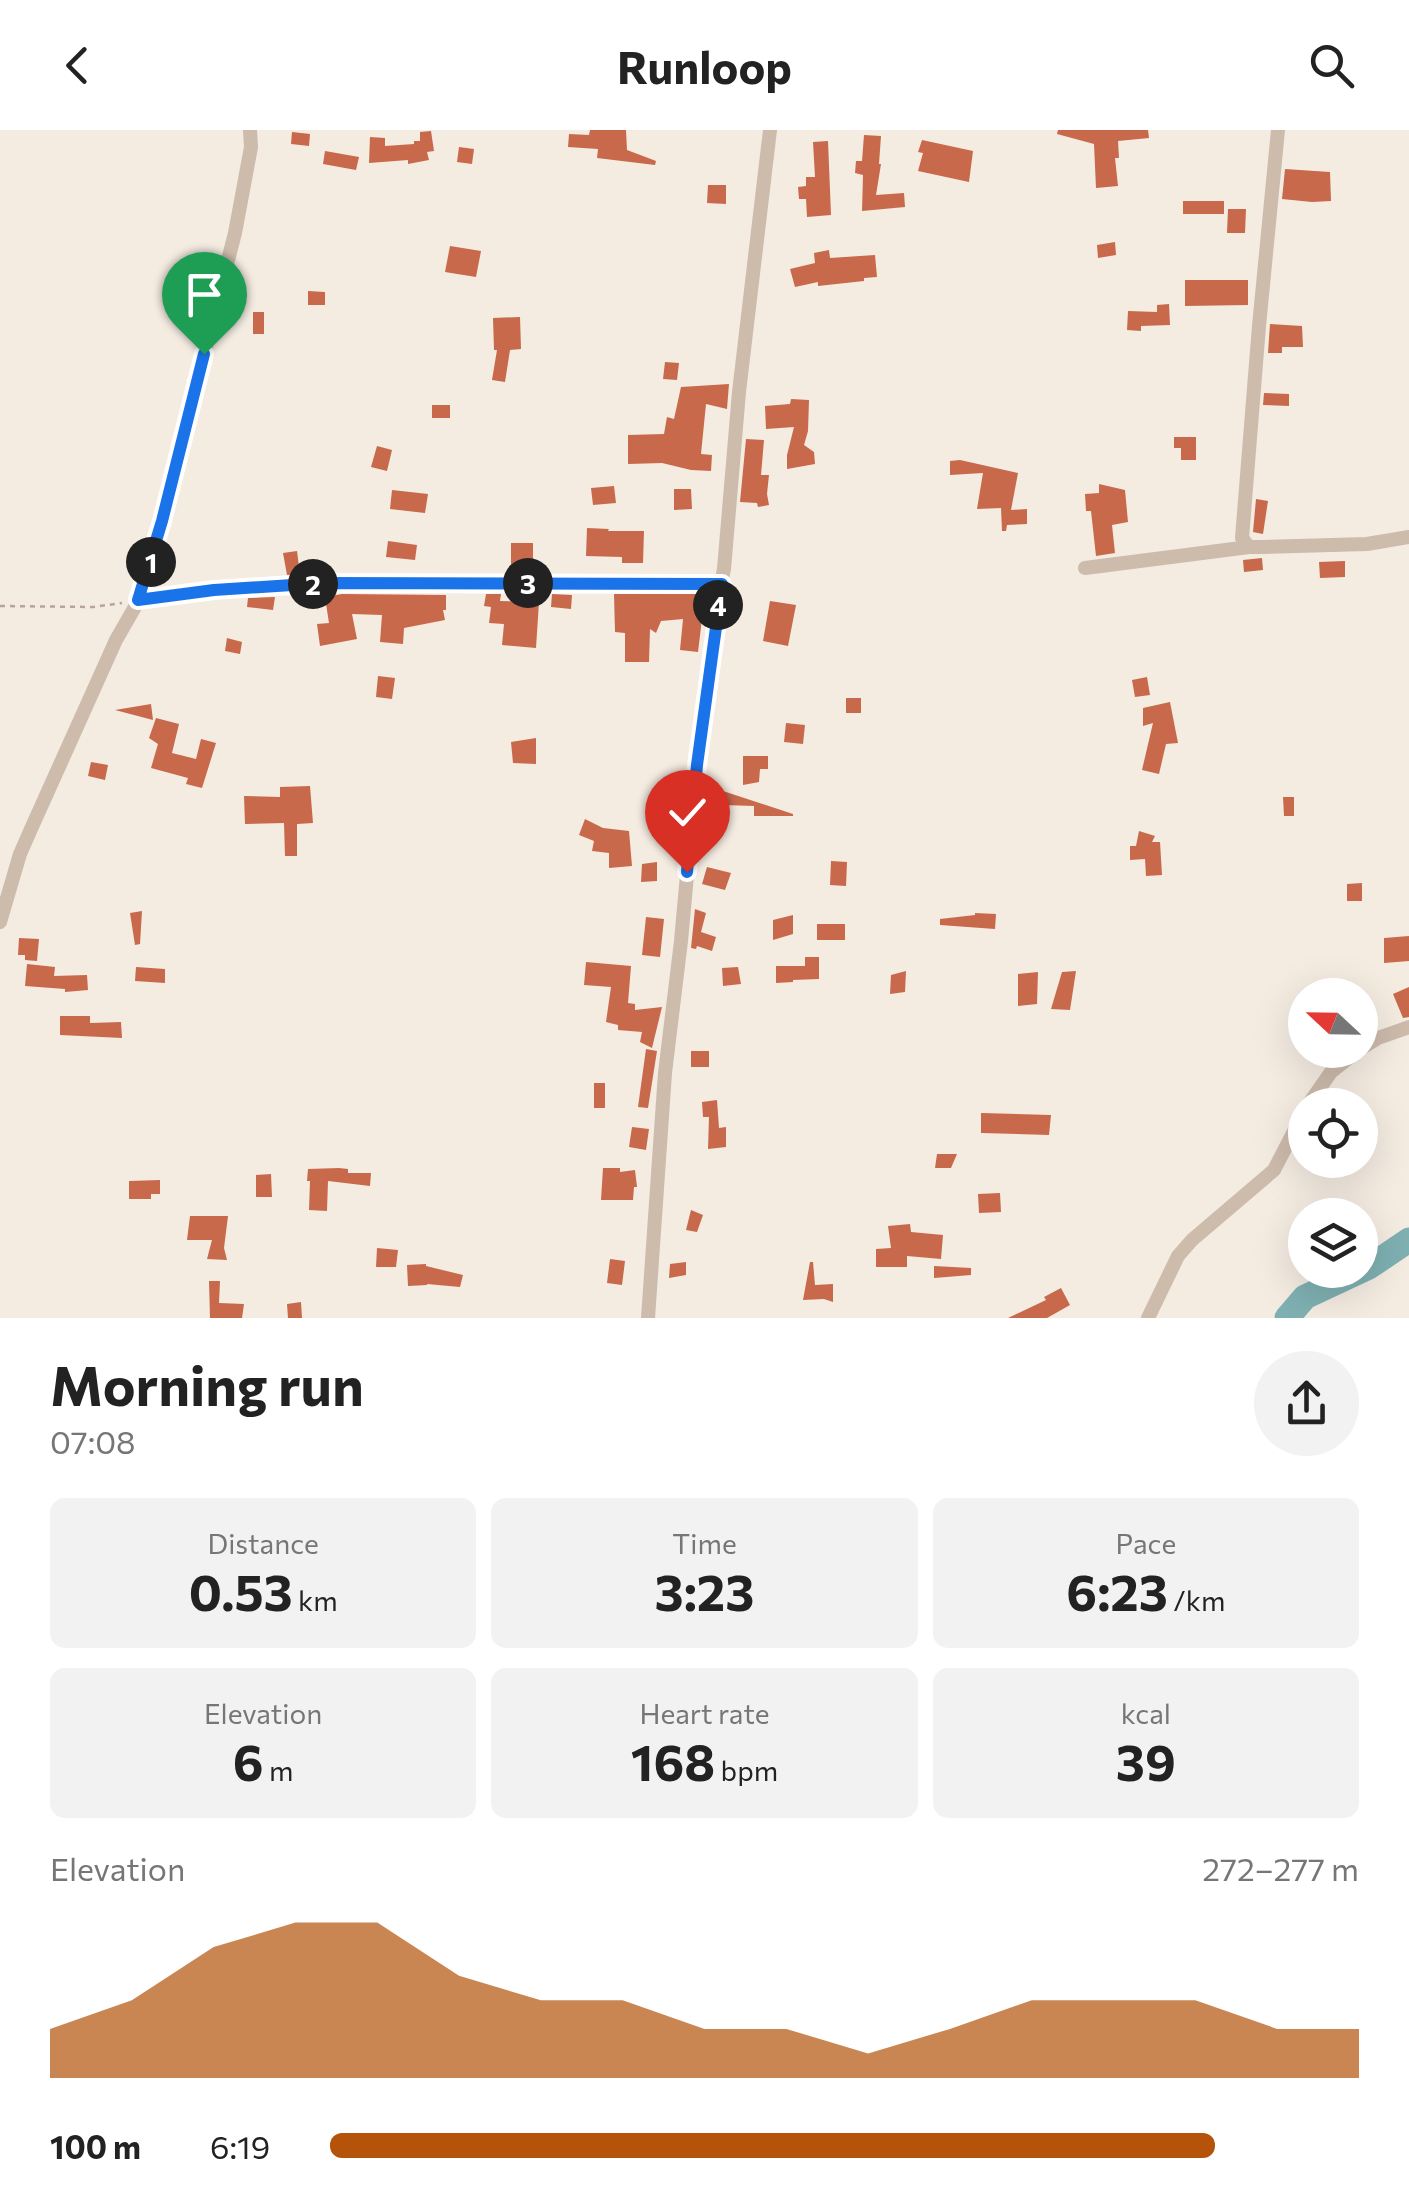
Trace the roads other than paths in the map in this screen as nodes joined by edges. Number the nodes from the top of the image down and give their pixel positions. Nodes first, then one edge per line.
1 (250, 130) edge
2 (770, 130) edge
3 (1278, 130) edge
4 (1409, 537) edge
5 (1249, 547) junction
6 (1085, 568) dead end
7 (722, 584) junction
8 (138, 600) junction
9 (0, 922) edge
10 (1409, 1027) edge
11 (1378, 1038) edge
12 (1337, 1068) edge
13 (1320, 1088) edge
14 (1288, 1143) edge
15 (648, 1318) edge
16 (1148, 1318) edge

1 - 8 street
2 - 7 street
3 - 5 street
4 - 5 street
5 - 6 street
7 - 8 street
7 - 15 street
8 - 9 street
10 - 11 street
12 - 13 street
14 - 16 street

